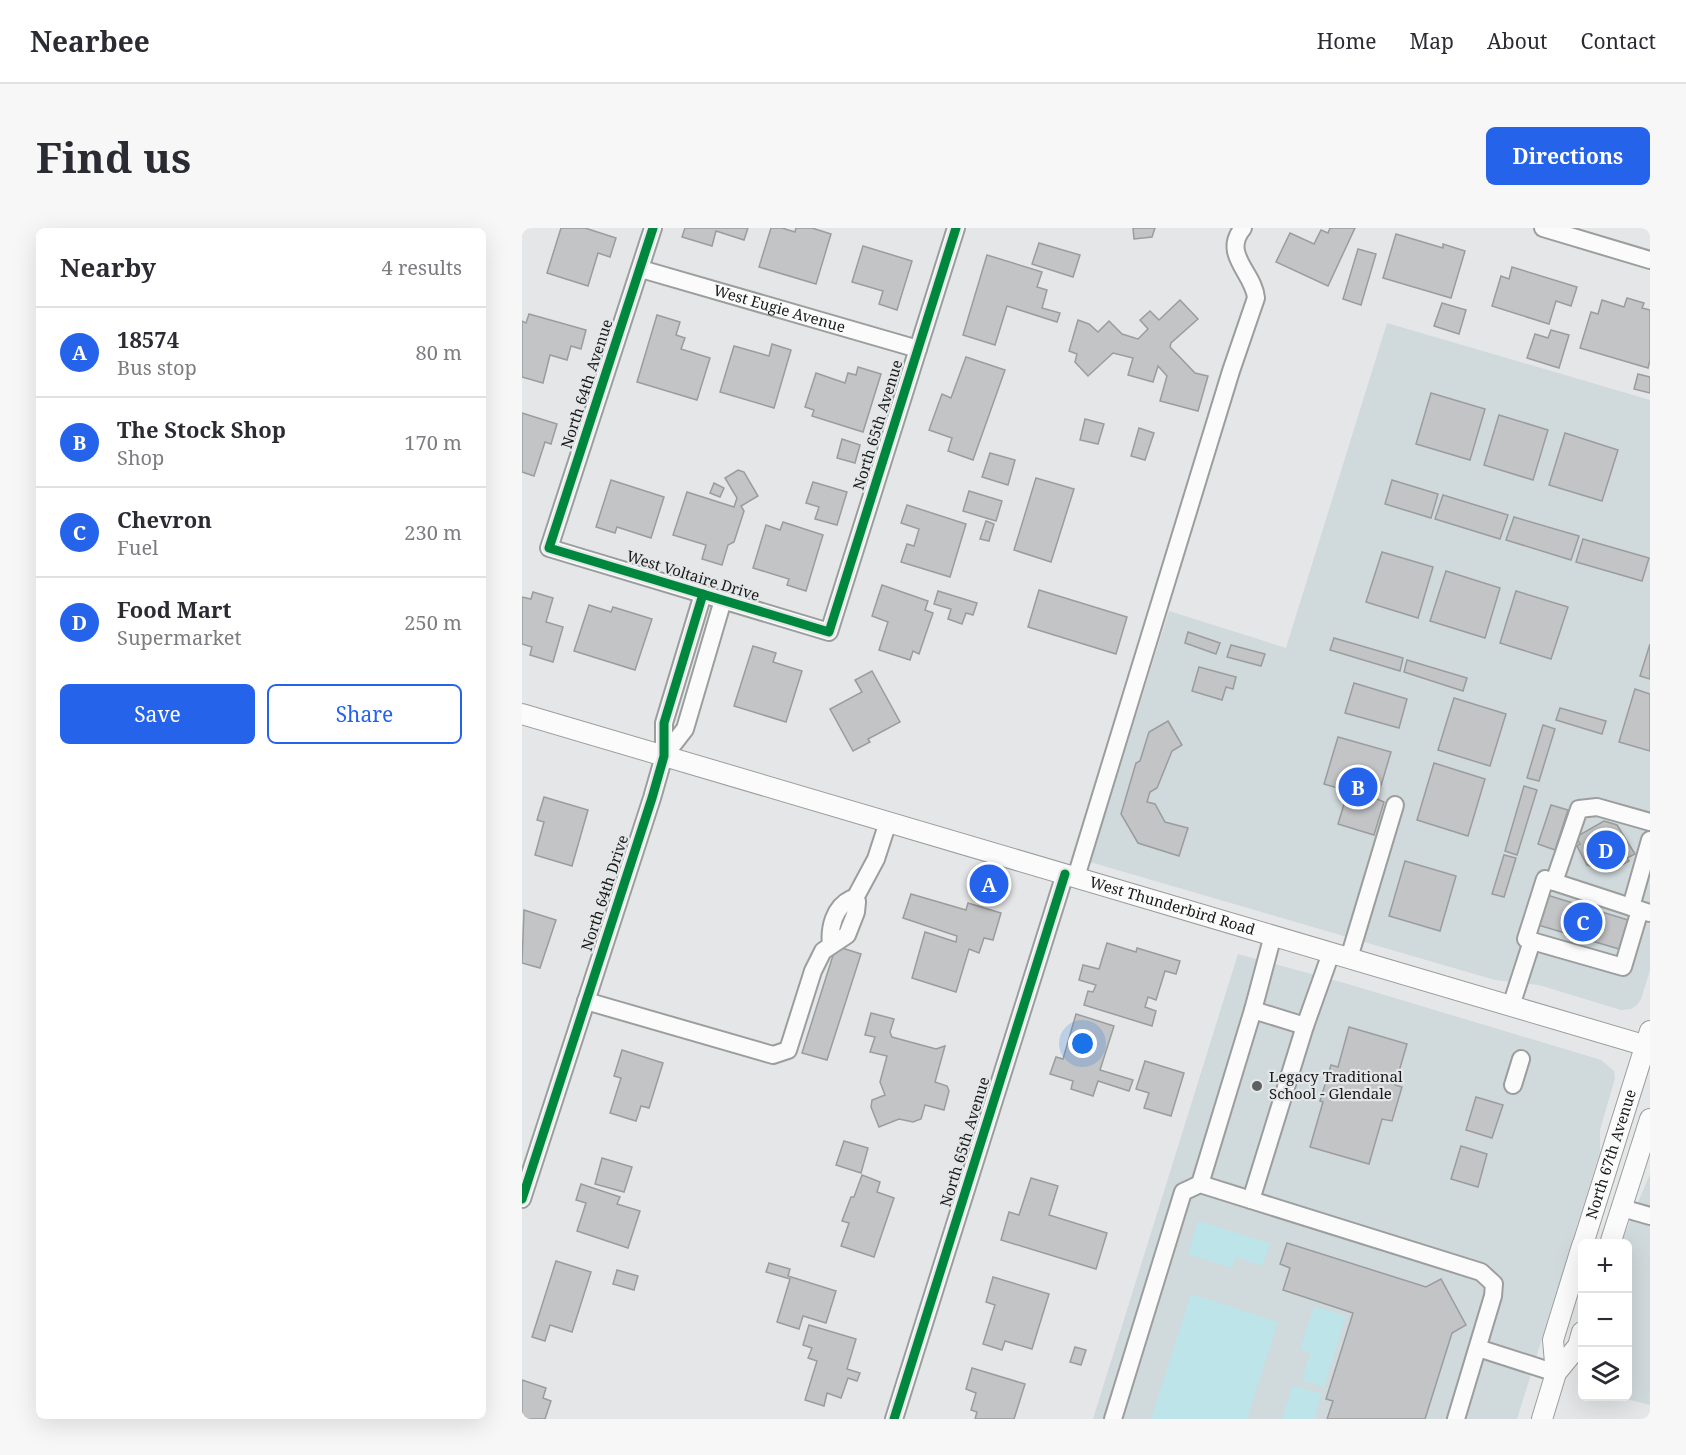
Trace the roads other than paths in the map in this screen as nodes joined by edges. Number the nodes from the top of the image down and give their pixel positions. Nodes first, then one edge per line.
1 (653, 228) edge
2 (956, 228) edge
3 (1543, 228) edge
4 (1240, 232) edge
5 (1650, 260) edge
6 (641, 269) junction
7 (918, 349) junction
8 (549, 548) joint
9 (703, 594) junction
10 (723, 600) junction
11 (829, 632) joint
12 (683, 661) junction
13 (703, 667) junction
14 (522, 714) edge
15 (664, 756) junction
16 (1395, 806) dead end
17 (888, 822) junction
18 (1650, 822) edge
19 (1650, 840) edge
20 (1071, 876) junction
21 (1554, 882) junction
22 (1640, 910) edge
23 (1273, 935) junction
24 (1532, 941) junction
25 (1340, 955) junction
26 (586, 1001) junction
27 (1511, 1006) junction
28 (1253, 1010) junction
29 (1305, 1026) junction
30 (1648, 1041) edge
31 (1521, 1059) dead end
32 (1513, 1085) dead end
33 (1649, 1124) edge
34 (1200, 1184) junction
35 (522, 1199) edge
36 (1251, 1200) junction
37 (1622, 1208) junction
38 (1650, 1215) edge
39 (1585, 1239) edge
40 (1612, 1239) edge
41 (1578, 1261) edge
42 (1578, 1346) edge
43 (1478, 1348) junction
44 (1556, 1373) junction
45 (894, 1419) edge
46 (1113, 1419) edge
47 (1456, 1419) edge
48 (1542, 1419) edge

1 - 6 street, North 64th Avenue
2 - 7 street, North 65th Avenue
3 - 5 street
4 - 20 street, North 65th Avenue
6 - 7 street, West Eugie Avenue
6 - 8 street, North 64th Avenue
7 - 11 street, North 65th Avenue
8 - 9 street, West Voltaire Drive
9 - 10 street, West Voltaire Drive
9 - 12 street, North 64th Drive
10 - 11 street, West Voltaire Drive
10 - 13 street, North 64th Drive
12 - 13 street
12 - 15 street, North 64th Drive
13 - 15 street, North 64th Drive
14 - 15 main road, West Thunderbird Road
15 - 17 main road, West Thunderbird Road
15 - 26 street, North 64th Drive
16 - 25 street
17 - 20 main road, West Thunderbird Road
17 - 26 street
18 - 21 street
19 - 22 street
20 - 23 main road, West Thunderbird Road
20 - 45 street, North 65th Avenue
21 - 22 street
21 - 24 street
22 - 24 street
23 - 25 main road, West Thunderbird Road
23 - 28 street
24 - 27 street
25 - 27 main road, West Thunderbird Road
25 - 29 street
26 - 35 street, North 64th Drive
27 - 30 main road, West Thunderbird Road
28 - 29 street
28 - 34 street
29 - 36 street
30 - 39 main road, North 67th Avenue
31 - 32 street
33 - 37 main road, North 67th Avenue
34 - 36 street
34 - 46 street
36 - 43 street
37 - 38 street
37 - 40 main road, North 67th Avenue
41 - 44 main road, North 67th Avenue
42 - 44 main road, North 67th Avenue
43 - 44 street
43 - 47 street
44 - 48 main road, North 67th Avenue

